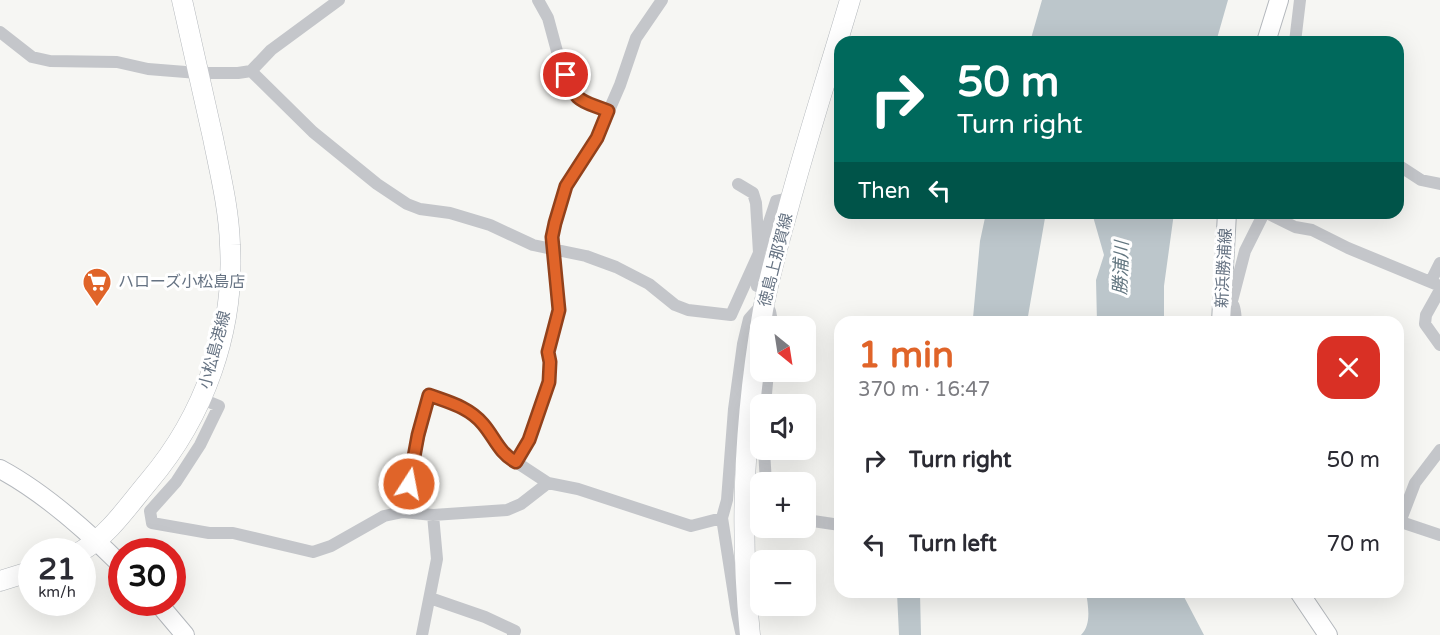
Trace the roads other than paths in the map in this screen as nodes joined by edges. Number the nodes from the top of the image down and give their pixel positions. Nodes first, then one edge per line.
1 (182, 0) edge
2 (339, 0) edge
3 (538, 0) edge
4 (662, 0) edge
5 (850, 0) edge
6 (1279, 0) edge
7 (1300, 0) edge
8 (0, 32) edge
9 (839, 36) edge
10 (1268, 36) edge
11 (1296, 36) edge
12 (834, 54) edge
13 (251, 71) junction
14 (198, 73) junction
15 (608, 111) junction
16 (1404, 169) edge
17 (738, 184) dead end
18 (1440, 184) edge
19 (791, 198) junction
20 (1227, 219) edge
21 (1263, 219) edge
22 (1278, 219) edge
23 (554, 250) junction
24 (759, 253) junction
25 (1440, 263) edge
26 (1437, 286) edge
27 (765, 300) junction
28 (1227, 300) junction
29 (771, 316) edge
30 (1212, 316) edge
31 (1223, 316) edge
32 (1234, 316) edge
33 (1440, 345) edge
34 (202, 399) junction
35 (1440, 450) edge
36 (516, 462) junction
37 (0, 469) edge
38 (548, 483) junction
39 (1404, 510) edge
40 (403, 512) junction
41 (433, 515) junction
42 (722, 518) junction
43 (816, 521) edge
44 (834, 524) edge
45 (1404, 524) edge
46 (1440, 535) edge
47 (97, 542) junction
48 (108, 553) edge
49 (18, 575) edge
50 (0, 581) edge
51 (430, 598) junction
52 (1303, 598) edge
53 (169, 616) edge
54 (185, 635) edge
55 (422, 635) edge
56 (513, 635) edge
57 (746, 635) edge
58 (750, 635) edge
59 (1328, 635) edge

1 - 14 main road, 小松島港線
2 - 13 street
3 - 15 street
4 - 15 street
5 - 9 main road, 徳島上那賀線
6 - 10 main road
7 - 11 street
8 - 14 street
12 - 19 main road, 徳島上那賀線
13 - 14 street
13 - 23 street
14 - 34 main road, 小松島港線
15 - 23 street
16 - 18 street
17 - 24 street
19 - 24 street
19 - 27 main road, 徳島上那賀線
20 - 28 main road, 新浜勝浦線
21 - 28 street
22 - 26 street
23 - 24 street
23 - 36 street
24 - 27 street
25 - 26 street
26 - 33 street
27 - 29 street
27 - 42 street
27 - 58 main road, 徳島上那賀線
28 - 30 street
28 - 31 main road, 新浜勝浦線
28 - 32 street
34 - 40 street
34 - 47 main road, 小松島港線
35 - 39 street
36 - 38 street
36 - 40 street
37 - 47 main road
38 - 41 street
38 - 42 street
40 - 41 street
41 - 51 street
42 - 57 street
43 - 44 street
45 - 46 street
47 - 48 main road
49 - 50 main road
51 - 55 street
51 - 56 street
52 - 59 main road
53 - 54 main road

